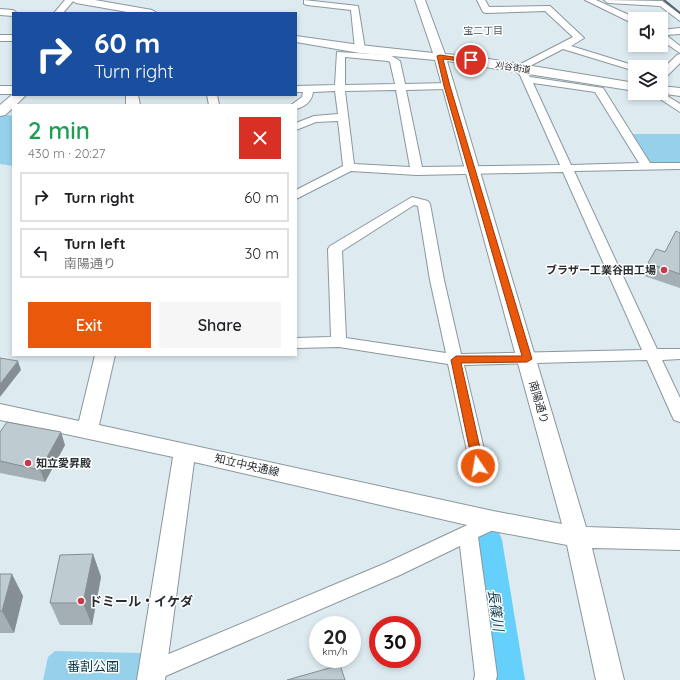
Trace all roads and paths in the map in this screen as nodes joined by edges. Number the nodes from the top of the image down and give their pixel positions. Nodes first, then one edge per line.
1 (70, 0) edge
2 (76, 0) edge
3 (309, 0) edge
4 (420, 0) edge
5 (481, 0) edge
6 (589, 0) edge
7 (608, 0) edge
8 (125, 7) edge
9 (0, 12) edge
10 (59, 12) edge
11 (148, 12) edge
12 (12, 13) edge
13 (628, 18) edge
14 (680, 18) edge
15 (680, 32) edge
16 (668, 34) edge
17 (0, 38) edge
18 (12, 38) edge
19 (297, 39) edge
20 (668, 41) edge
21 (562, 46) junction
22 (360, 49) junction
23 (680, 50) edge
24 (440, 56) junction
25 (680, 57) edge
26 (628, 66) edge
27 (518, 68) junction
28 (668, 70) edge
29 (526, 79) junction
30 (400, 86) junction
31 (447, 86) junction
32 (628, 86) edge
33 (340, 88) junction
34 (297, 89) edge
35 (308, 89) junction
36 (0, 90) edge
37 (12, 90) edge
38 (668, 91) edge
39 (680, 92) edge
40 (19, 96) edge
41 (666, 100) edge
42 (297, 105) edge
43 (680, 109) edge
44 (0, 112) edge
45 (344, 117) junction
46 (297, 126) edge
47 (680, 166) edge
48 (349, 167) junction
49 (647, 167) junction
50 (569, 169) junction
51 (472, 170) junction
52 (417, 171) junction
53 (297, 194) edge
54 (339, 342) junction
55 (297, 343) edge
56 (680, 354) edge
57 (653, 355) junction
58 (105, 356) edge
59 (527, 359) junction
60 (456, 360) junction
61 (0, 412) edge
62 (680, 416) edge
63 (87, 430) junction
64 (184, 451) junction
65 (468, 467) dead end
66 (493, 521) junction
67 (468, 533) junction
68 (577, 537) junction
69 (680, 540) edge
70 (152, 676) edge
71 (485, 680) edge
72 (610, 680) edge

1 - 10 street
2 - 8 street
3 - 22 street
4 - 24 street, 南陽通り
5 - 21 street
6 - 13 street
7 - 14 street
8 - 11 street
9 - 12 street
15 - 16 street
17 - 18 street
19 - 22 street, 刈谷街道
20 - 23 street
21 - 26 street
21 - 27 street
22 - 24 street, 刈谷街道
24 - 27 street, 刈谷街道
24 - 31 street, 南陽通り
25 - 28 street
27 - 29 street
27 - 32 street, 刈谷街道
29 - 49 street
29 - 50 street
30 - 31 street
30 - 33 street
30 - 33 street
30 - 52 street
31 - 51 street, 南陽通り
33 - 35 street
33 - 45 street
34 - 35 street
35 - 42 street
36 - 37 street
38 - 39 street
40 - 44 street
41 - 43 street
45 - 46 street
45 - 48 street
47 - 49 street
48 - 52 street
48 - 53 street
49 - 50 street
50 - 51 street
50 - 57 street
51 - 52 street
51 - 59 street, 南陽通り
54 - 55 street
54 - 60 street
54 - 60 street
56 - 57 street
57 - 59 street
57 - 62 street
58 - 63 street
59 - 60 street
59 - 68 street, 南陽通り
60 - 65 street
61 - 63 street, 知立中央通線
63 - 64 street, 知立中央通線
64 - 66 street, 知立中央通線
64 - 70 street
66 - 67 street
66 - 68 street, 知立中央通線
67 - 70 street
67 - 71 street
68 - 69 street, 知立中央通線
68 - 72 street, 南陽通り

